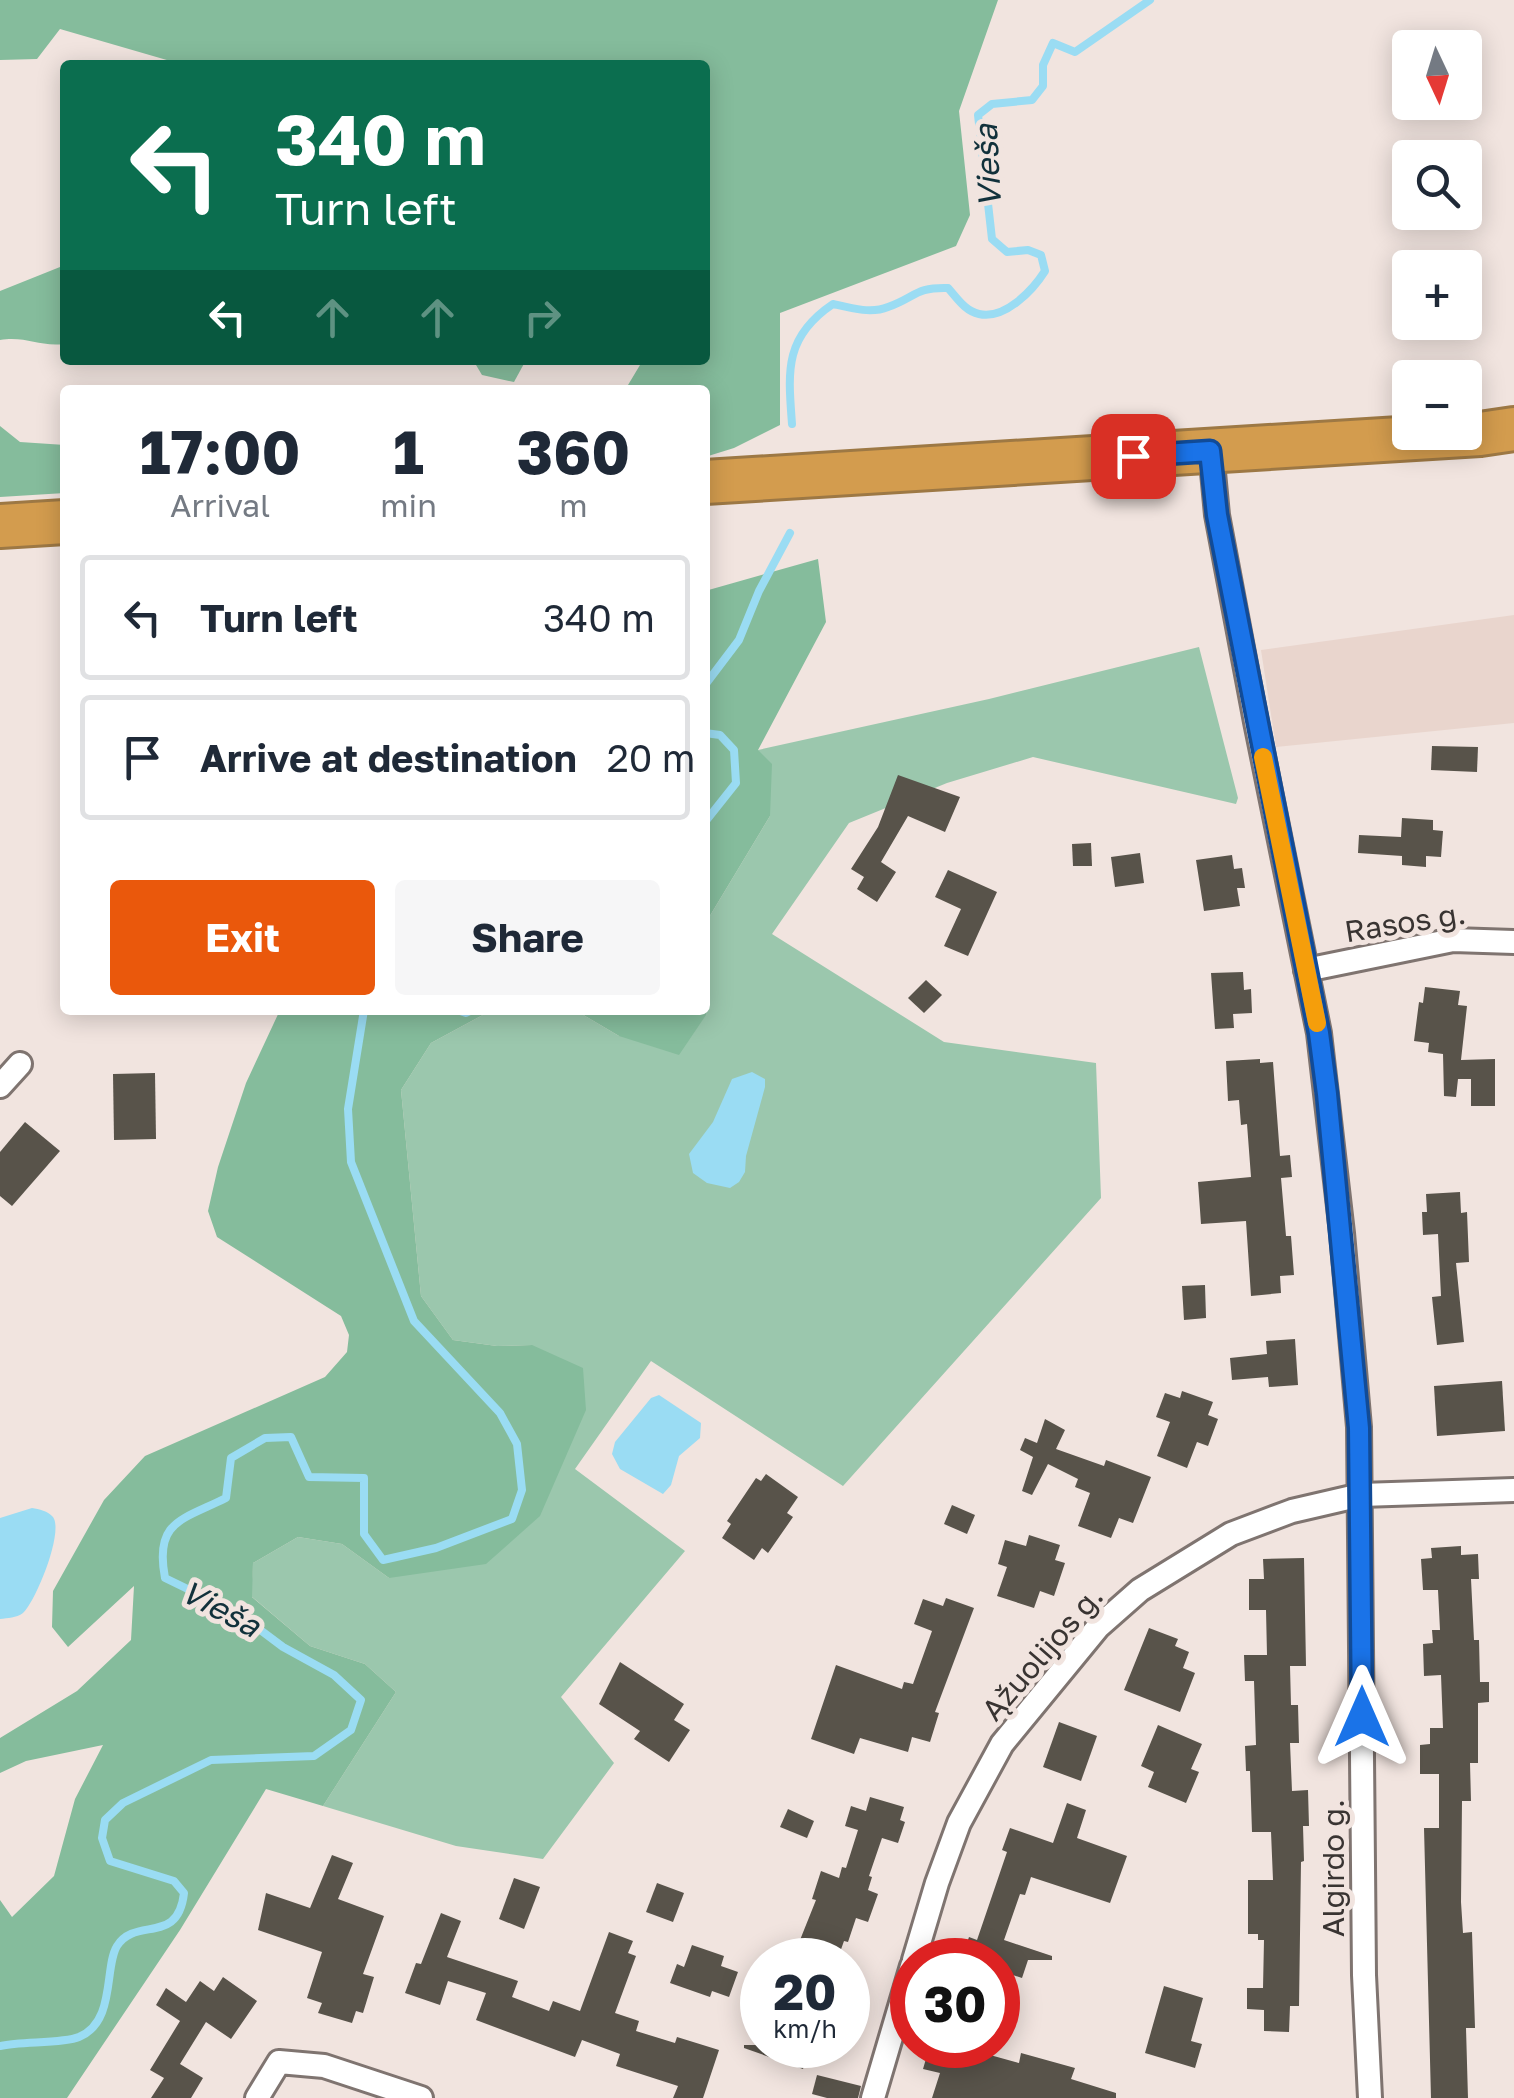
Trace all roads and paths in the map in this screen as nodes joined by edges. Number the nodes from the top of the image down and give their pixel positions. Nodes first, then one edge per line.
1 (1514, 429) edge
2 (1210, 451) junction
3 (710, 482) edge
4 (60, 522) edge
5 (0, 526) edge
6 (1514, 942) edge
7 (1306, 970) junction
8 (20, 1064) dead end
9 (0, 1086) edge
10 (1514, 1490) edge
11 (1361, 1495) junction
12 (921, 1938) edge
13 (890, 2041) edge
14 (257, 2098) edge
15 (421, 2098) edge
16 (873, 2098) edge
17 (1370, 2098) edge

1 - 2 highway
2 - 3 highway
2 - 7 street, Algirdo g.
4 - 5 highway
6 - 7 street, Rasos g.
7 - 11 street, Algirdo g.
8 - 9 street
10 - 11 street, Ąžuolijos g.
11 - 12 street, Ąžuolijos g.
11 - 17 street, Algirdo g.
13 - 16 street, Ąžuolijos g.
14 - 15 street

